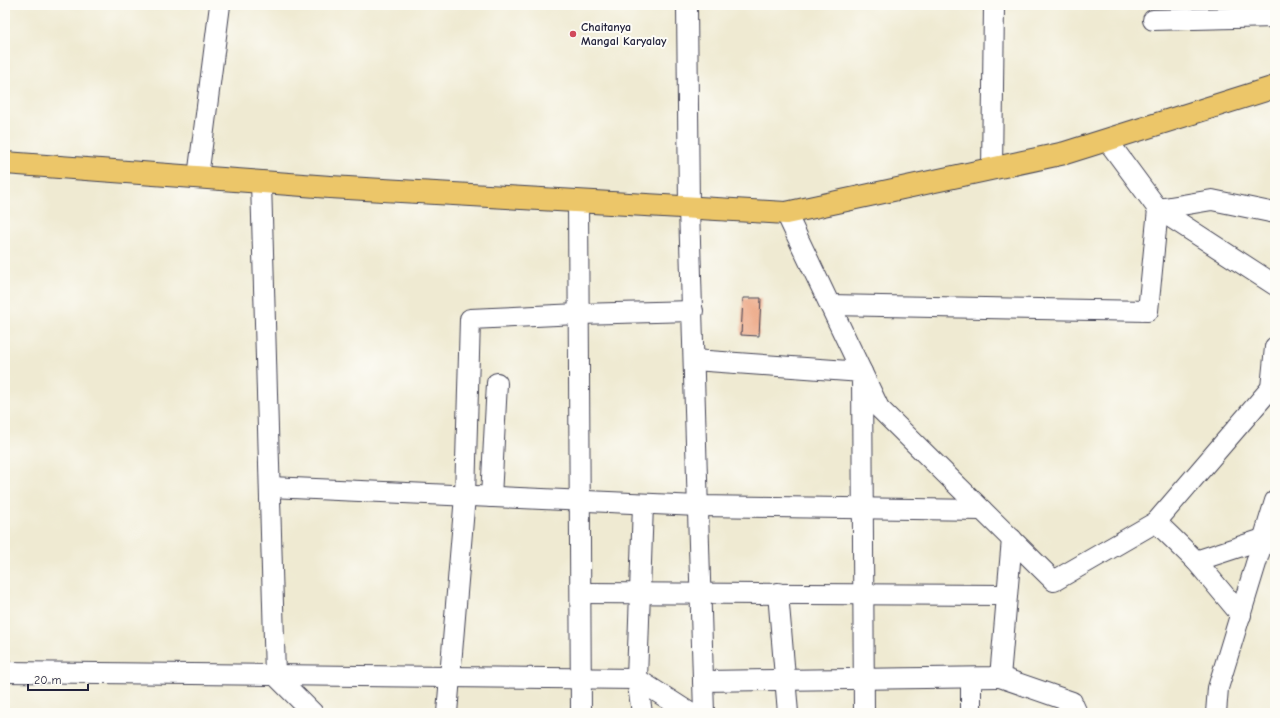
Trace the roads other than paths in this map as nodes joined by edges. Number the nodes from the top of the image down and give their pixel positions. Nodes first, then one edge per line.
1 (220, 5) edge
2 (687, 5) edge
3 (994, 5) edge
4 (1275, 17) edge
5 (1153, 20) dead end
6 (1275, 87) edge
7 (1107, 140) junction
8 (5, 163) edge
9 (992, 169) junction
10 (198, 177) junction
11 (261, 182) junction
12 (578, 201) junction
13 (689, 208) junction
14 (1158, 209) junction
15 (786, 213) junction
16 (1275, 213) edge
17 (1275, 285) edge
18 (830, 306) junction
19 (692, 311) junction
20 (578, 314) junction
21 (1275, 347) edge
22 (694, 360) junction
23 (862, 372) junction
24 (497, 383) dead end
25 (1273, 387) edge
26 (270, 487) junction
27 (465, 496) junction
28 (491, 496) junction
29 (580, 500) junction
30 (1275, 502) edge
31 (643, 504) junction
32 (698, 506) junction
33 (863, 507) junction
34 (982, 510) junction
35 (1156, 522) junction
36 (1012, 539) junction
37 (1263, 539) junction
38 (1196, 561) junction
39 (581, 593) junction
40 (640, 593) junction
41 (701, 593) junction
42 (778, 593) junction
43 (863, 594) junction
44 (1007, 595) junction
45 (1241, 615) junction
46 (5, 672) edge
47 (275, 675) junction
48 (449, 677) junction
49 (1000, 677) junction
50 (971, 678) junction
51 (581, 679) junction
52 (637, 679) junction
53 (864, 679) junction
54 (785, 680) junction
55 (703, 681) junction
56 (314, 713) edge
57 (447, 713) edge
58 (581, 713) edge
59 (642, 713) edge
60 (690, 713) edge
61 (704, 713) edge
62 (788, 713) edge
63 (864, 713) edge
64 (971, 713) edge
65 (1077, 713) edge
66 (1216, 713) edge

1 - 10 street
2 - 13 street
3 - 9 street
4 - 5 street
6 - 7 main road
7 - 9 main road
7 - 14 street
8 - 10 main road
9 - 15 main road
10 - 11 main road
11 - 12 main road
11 - 26 street
12 - 13 main road
12 - 20 street
13 - 15 main road
13 - 19 street
14 - 16 street
14 - 17 street
14 - 18 street
15 - 18 street
18 - 23 street
19 - 20 street
19 - 22 street
20 - 27 street
20 - 29 street
21 - 25 street
22 - 23 street
22 - 32 street
23 - 33 street
23 - 34 street
24 - 28 street
25 - 35 street
26 - 27 street
26 - 47 street
27 - 28 street
27 - 48 street
28 - 29 street
29 - 31 street
29 - 39 street
30 - 37 street
31 - 32 street
31 - 40 street
32 - 33 street
32 - 41 street
33 - 34 street
33 - 43 street
34 - 36 street
35 - 36 street
35 - 38 street
36 - 44 street
37 - 38 street
37 - 45 street
38 - 45 street
39 - 40 street
39 - 51 street
40 - 41 street
40 - 52 street
41 - 42 street
41 - 55 street
42 - 43 street
42 - 54 street
43 - 44 street
43 - 53 street
44 - 49 street
45 - 66 street
46 - 47 street
47 - 48 street
47 - 56 street
48 - 51 street
48 - 57 street
49 - 50 street
49 - 65 street
50 - 53 street
50 - 64 street
51 - 52 street
51 - 58 street
52 - 59 street
52 - 60 street
53 - 54 street
53 - 63 street
54 - 55 street
54 - 62 street
55 - 61 street

